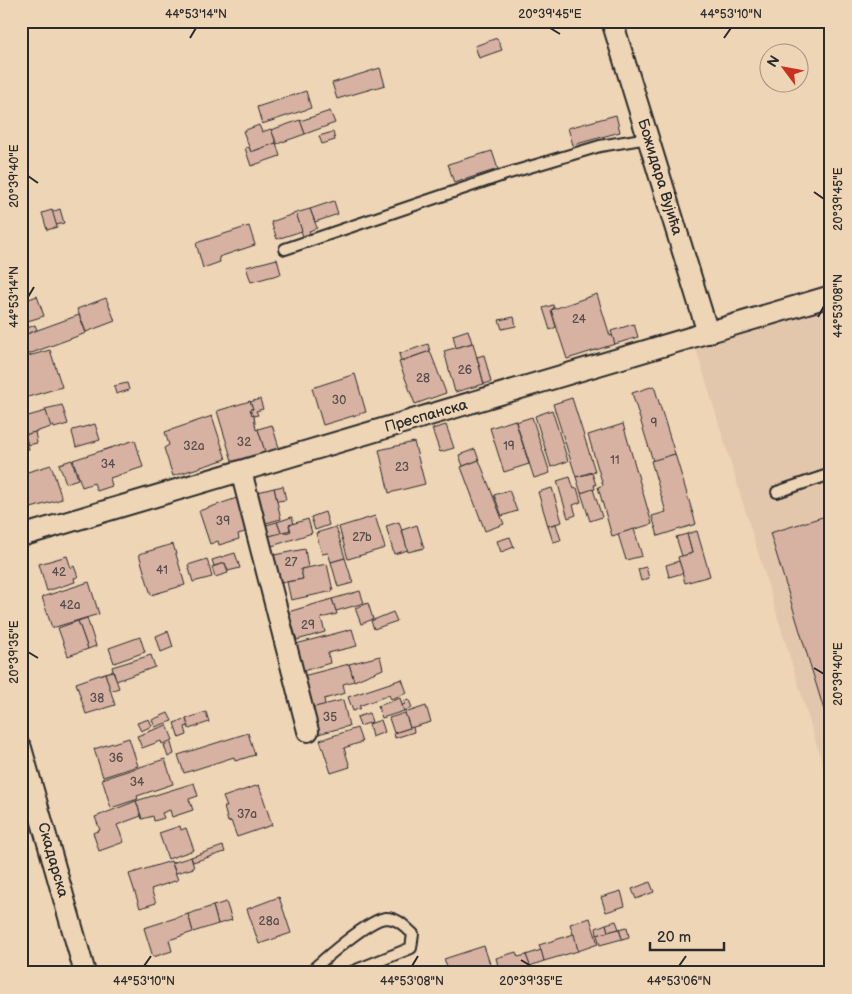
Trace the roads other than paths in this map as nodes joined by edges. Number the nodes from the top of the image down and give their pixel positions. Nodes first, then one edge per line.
1 (612, 21) edge
2 (648, 138) junction
3 (285, 249) dead end
4 (831, 296) edge
5 (708, 333) junction
6 (241, 471) junction
7 (831, 474) edge
8 (777, 492) dead end
9 (21, 536) edge
10 (308, 731) dead end
11 (21, 748) edge
12 (86, 973) edge
13 (309, 973) edge
14 (349, 973) edge

1 - 2 street, Божидара Вујића
2 - 3 lane
2 - 5 street, Божидара Вујића
4 - 5 street, Преспанска
5 - 6 street, Преспанска
6 - 9 street, Преспанска
6 - 10 street
7 - 8 lane
11 - 12 street, Скадарска
13 - 14 lane

